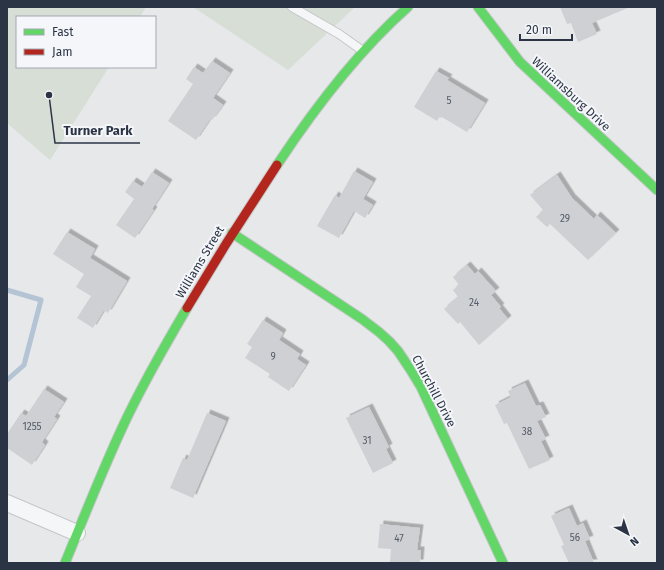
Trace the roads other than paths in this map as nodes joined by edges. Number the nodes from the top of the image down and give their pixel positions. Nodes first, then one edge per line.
1 (292, 7) edge
2 (408, 7) edge
3 (478, 7) edge
4 (363, 52) junction
5 (657, 190) edge
6 (232, 233) junction
7 (7, 503) edge
8 (78, 533) junction
9 (65, 563) edge
10 (504, 563) edge

1 - 4 lane
2 - 4 street, Williams Street
3 - 5 street, Williamsburg Drive
4 - 6 street, Williams Street
6 - 8 street, Williams Street
6 - 10 street, Churchill Drive
7 - 8 street
8 - 9 street, Williams Street

